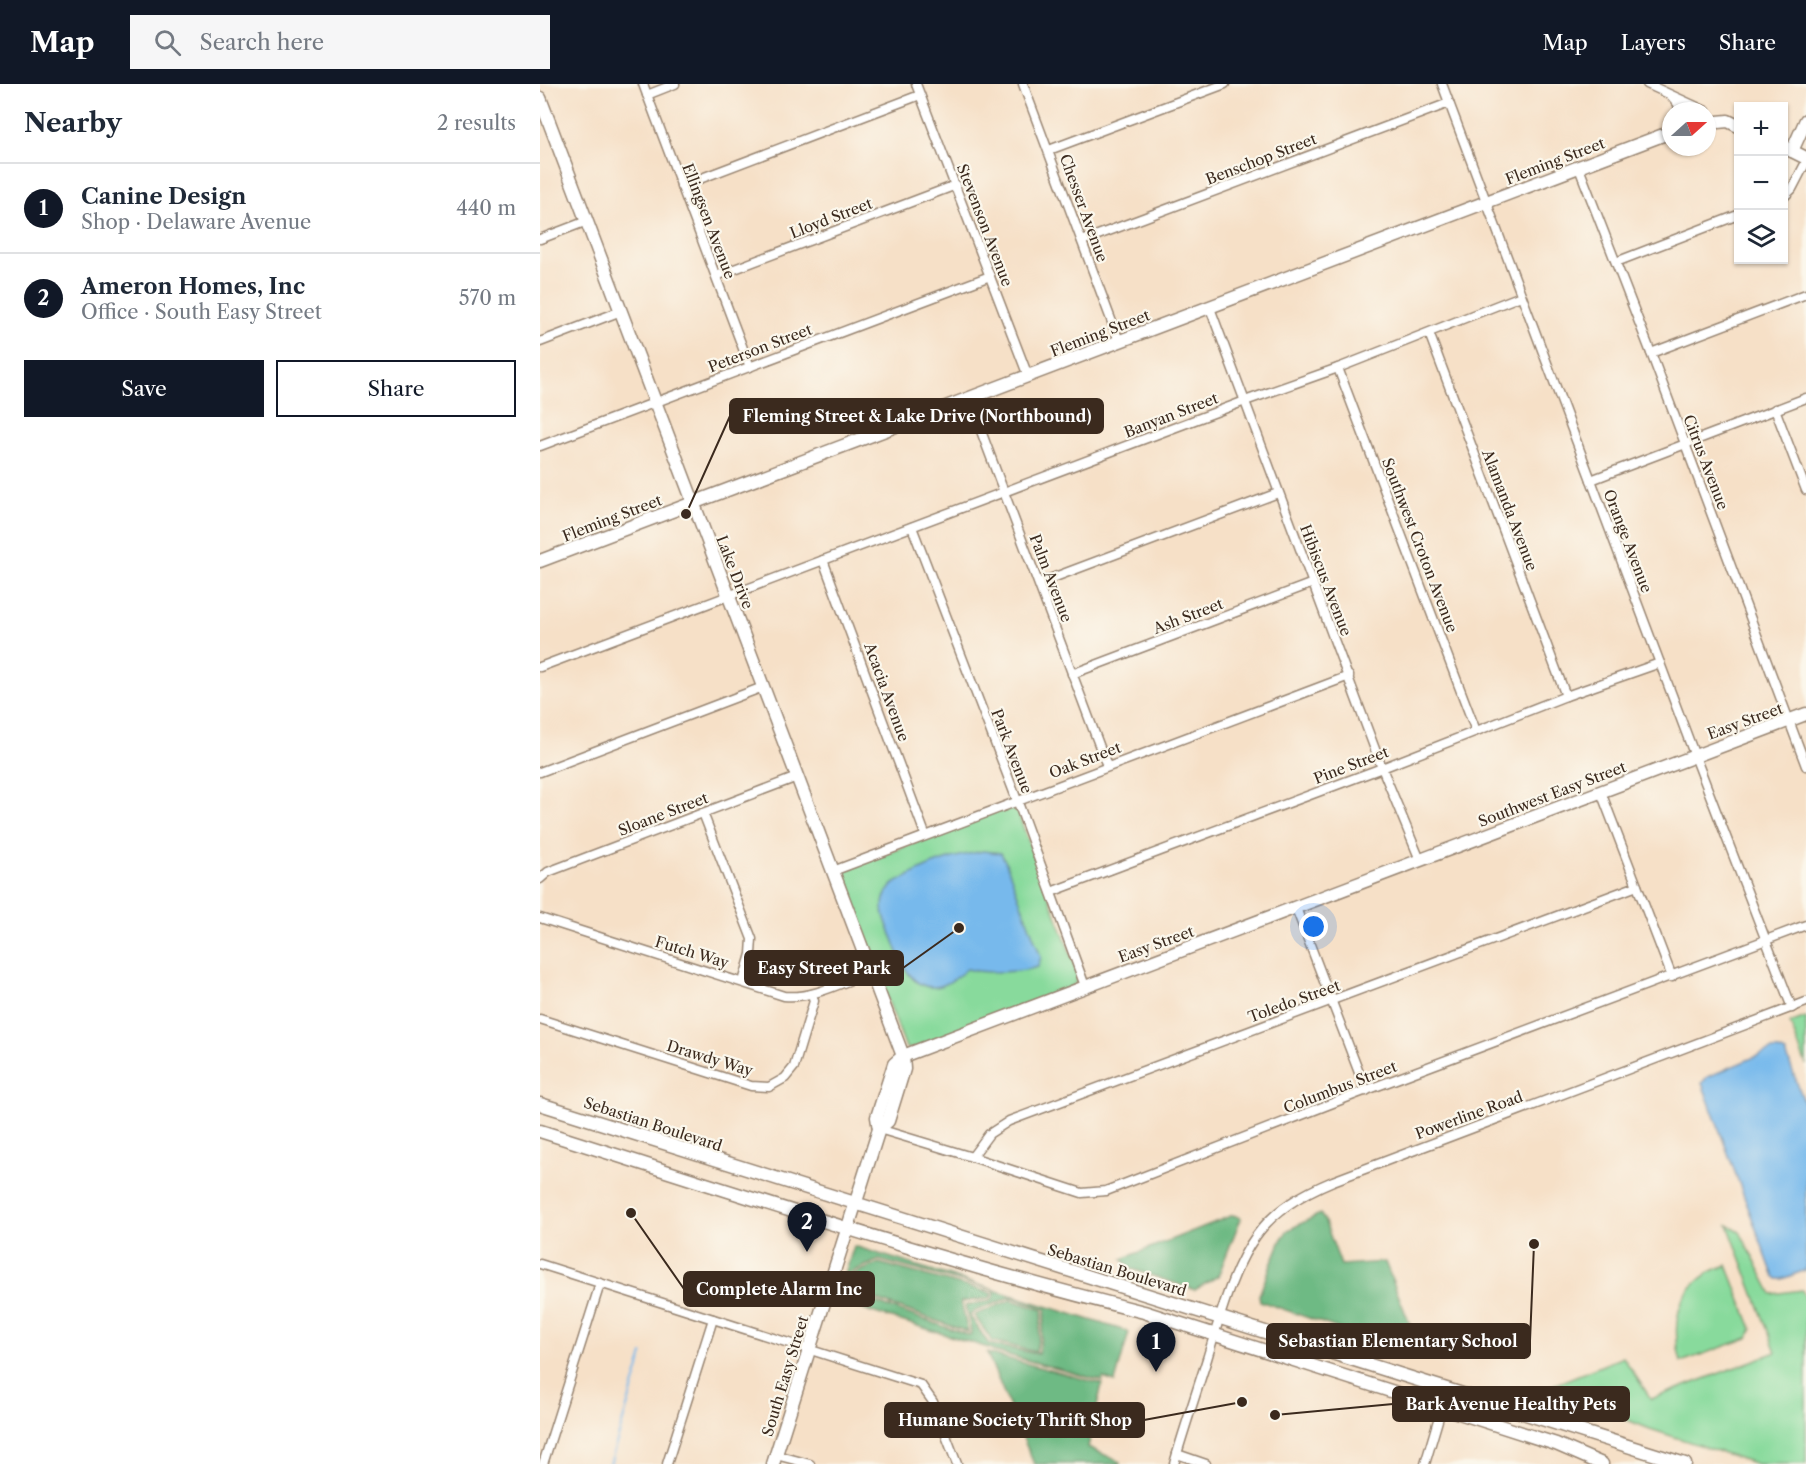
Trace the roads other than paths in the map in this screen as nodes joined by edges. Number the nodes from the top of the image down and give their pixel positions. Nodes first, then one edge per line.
1 (643, 84) edge
2 (675, 84) edge
3 (916, 84) edge
4 (1023, 84) edge
5 (1225, 84) edge
6 (1442, 84) edge
7 (1647, 84) edge
8 (647, 94) junction
9 (1670, 94) junction
10 (920, 95) junction
11 (540, 98) edge
12 (1676, 102) edge
13 (1687, 102) edge
14 (1449, 103) junction
15 (1716, 115) edge
16 (1806, 120) edge
17 (1716, 123) edge
18 (1733, 123) edge
19 (1662, 136) edge
20 (1788, 149) edge
21 (1049, 150) junction
22 (1806, 160) edge
23 (1579, 168) junction
24 (956, 185) junction
25 (681, 186) junction
26 (1788, 193) edge
27 (1487, 203) junction
28 (1734, 217) edge
29 (586, 221) junction
30 (540, 239) edge
31 (1082, 241) junction
32 (1616, 262) junction
33 (716, 276) junction
34 (990, 276) junction
35 (1806, 294) edge
36 (1521, 296) junction
37 (1210, 308) junction
38 (621, 311) junction
39 (1430, 333) junction
40 (1119, 341) junction
41 (540, 342) edge
42 (1651, 353) junction
43 (750, 367) junction
44 (1338, 368) junction
45 (1028, 376) junction
46 (1806, 398) edge
47 (969, 399) junction
48 (1245, 401) junction
49 (655, 403) junction
50 (1775, 409) junction
51 (1685, 443) junction
52 (540, 446) edge
53 (1591, 480) junction
54 (1806, 490) edge
55 (1004, 492) junction
56 (1278, 492) junction
57 (693, 503) junction
58 (912, 527) junction
59 (823, 560) junction
60 (540, 561) edge
61 (1039, 583) junction
62 (1313, 583) junction
63 (729, 596) junction
64 (1660, 663) junction
65 (540, 667) edge
66 (1072, 674) junction
67 (1348, 676) junction
68 (763, 687) junction
69 (1566, 696) junction
70 (1806, 714) edge
71 (1789, 720) junction
72 (1476, 731) junction
73 (1695, 756) junction
74 (1107, 766) junction
75 (1806, 766) edge
76 (1382, 768) junction
77 (540, 772) edge
78 (797, 777) junction
79 (1601, 792) junction
80 (1017, 801) junction
81 (703, 813) junction
82 (925, 834) junction
83 (1420, 860) junction
84 (832, 871) junction
85 (540, 879) edge
86 (1637, 886) junction
87 (1051, 892) junction
88 (1296, 908) junction
89 (540, 918) edge
90 (1806, 925) edge
91 (1765, 940) junction
92 (871, 972) junction
93 (1672, 977) junction
94 (744, 982) junction
95 (1085, 986) junction
96 (812, 994) junction
97 (1331, 1001) junction
98 (1806, 1002) edge
99 (1792, 1008) junction
100 (540, 1019) edge
101 (903, 1056) junction
102 (1365, 1091) junction
103 (540, 1104) edge
104 (879, 1129) junction
105 (540, 1131) edge
106 (972, 1157) junction
107 (855, 1204) junction
108 (847, 1229) junction
109 (540, 1264) edge
110 (600, 1284) junction
111 (713, 1318) junction
112 (1220, 1318) junction
113 (1214, 1335) junction
114 (809, 1349) junction
115 (1447, 1390) junction
116 (1443, 1408) junction
117 (1176, 1454) junction
118 (775, 1459) edge
119 (543, 1464) edge
120 (668, 1464) edge
121 (810, 1464) edge
122 (957, 1464) edge
123 (1174, 1464) edge
124 (1206, 1464) edge
125 (1425, 1464) edge
126 (1602, 1464) edge
127 (1685, 1464) edge

1 - 8 street, Ellingsen Avenue
2 - 8 street
3 - 10 street, Stevenson Avenue
4 - 21 street, Chesser Avenue
5 - 21 street
6 - 14 street, Orange Avenue
7 - 9 street
8 - 25 street, Ellingsen Avenue
9 - 12 street
9 - 13 street
10 - 24 street, Stevenson Avenue
10 - 25 street
11 - 29 street, Lake Drive
14 - 27 street, Orange Avenue
14 - 31 street, Benschop Street
15 - 18 street
16 - 20 street
17 - 18 street
19 - 23 street, Fleming Street
20 - 22 street
21 - 31 street, Chesser Avenue
22 - 26 street
23 - 27 street, Fleming Street
23 - 32 street, Citrus Avenue
24 - 33 street, Lloyd Street
24 - 34 street, Stevenson Avenue
25 - 33 street, Ellingsen Avenue
27 - 36 street, Orange Avenue
27 - 37 street, Fleming Street
28 - 32 street
29 - 30 street
29 - 38 street, Lake Drive
31 - 40 street, Chesser Avenue
32 - 42 street, Citrus Avenue
33 - 43 street, Ellingsen Avenue
34 - 43 street, Peterson Street
34 - 45 street, Stevenson Avenue
35 - 42 street
36 - 39 street, Banyan Street
36 - 53 street, Orange Avenue
37 - 40 street, Fleming Street
37 - 48 street, Hibiscus Avenue
38 - 41 street
38 - 49 street, Lake Drive
39 - 44 street, Banyan Street
39 - 69 street, Alamanda Avenue
40 - 45 street, Fleming Street
42 - 51 street, Citrus Avenue
43 - 49 street, Peterson Street
44 - 48 street, Banyan Street
44 - 72 street, Southwest Croton Avenue
45 - 47 street, Fleming Street
46 - 50 street
47 - 55 street, Palm Avenue
47 - 57 street, Fleming Street
48 - 55 street, Banyan Street
48 - 56 street, Hibiscus Avenue
49 - 52 street, Peterson Street
49 - 57 street, Lake Drive
50 - 51 street
50 - 54 street
51 - 53 street
51 - 71 street, Citrus Avenue
53 - 64 street, Orange Avenue
55 - 58 street, Banyan Street
55 - 61 street, Palm Avenue
56 - 61 street
56 - 62 street, Hibiscus Avenue
57 - 60 street, Fleming Street
57 - 63 street, Lake Drive
58 - 59 street, Banyan Street
58 - 80 street, Park Avenue
59 - 63 street, Banyan Street
59 - 82 street, Acacia Avenue
61 - 66 street, Palm Avenue
62 - 66 street, Ash Street
62 - 67 street, Hibiscus Avenue
63 - 65 street, Banyan Street
63 - 68 street, Lake Drive
64 - 69 street, Pine Street
64 - 73 street, Orange Avenue
66 - 74 street, Palm Avenue
67 - 74 street, Oak Street
67 - 76 street, Hibiscus Avenue
68 - 77 street
68 - 78 street, Lake Drive
69 - 72 street, Pine Street
70 - 71 street, Easy Street
71 - 73 street, Easy Street
71 - 75 street, Citrus Avenue
72 - 76 street, Pine Street
73 - 79 street, Southwest Easy Street
73 - 91 street, Orange Avenue
74 - 80 street, Oak Street
76 - 83 street, Hibiscus Avenue
76 - 87 street, Pine Street
78 - 81 street, Sloane Street
78 - 84 street, Lake Drive
79 - 83 street, Southwest Easy Street
79 - 86 street
80 - 82 street, Oak Street
80 - 87 street, Park Avenue
81 - 85 street, Sloane Street
81 - 94 street
82 - 84 street, Oak Street
83 - 88 street, Easy Street
84 - 92 street, Lake Drive
86 - 93 street
86 - 97 street, Toledo Street
87 - 95 street, Park Avenue
88 - 95 street, Easy Street
88 - 97 street
89 - 94 street, Futch Way
90 - 91 street, Columbus Street
91 - 93 street, Columbus Street
91 - 99 street, Orange Avenue
92 - 96 street, Futch Way
92 - 101 street, Lake Drive
93 - 102 street, Columbus Street
94 - 96 street, Futch Way
95 - 101 street, Easy Street
96 - 100 street, Drawdy Way
97 - 102 street
97 - 106 street, Toledo Street
98 - 99 street, Powerline Road
99 - 112 street, Powerline Road
101 - 104 street
102 - 106 street, Columbus Street
103 - 107 street, Sebastian Boulevard
104 - 106 street, Columbus Street
104 - 107 street
105 - 108 street
107 - 108 street
107 - 112 street, Sebastian Boulevard
108 - 113 street
108 - 114 street, South Easy Street
109 - 110 street
110 - 111 street
110 - 119 street
111 - 114 street
111 - 120 street
112 - 113 street, Powerline Road
112 - 115 street, Sebastian Boulevard
113 - 116 street
113 - 117 street, Powerline Road
114 - 118 street, South Easy Street
114 - 122 street
115 - 116 street
115 - 127 street, Sebastian Boulevard
116 - 125 street
116 - 126 street
117 - 123 street, Powerline Road
117 - 124 street
118 - 121 street

